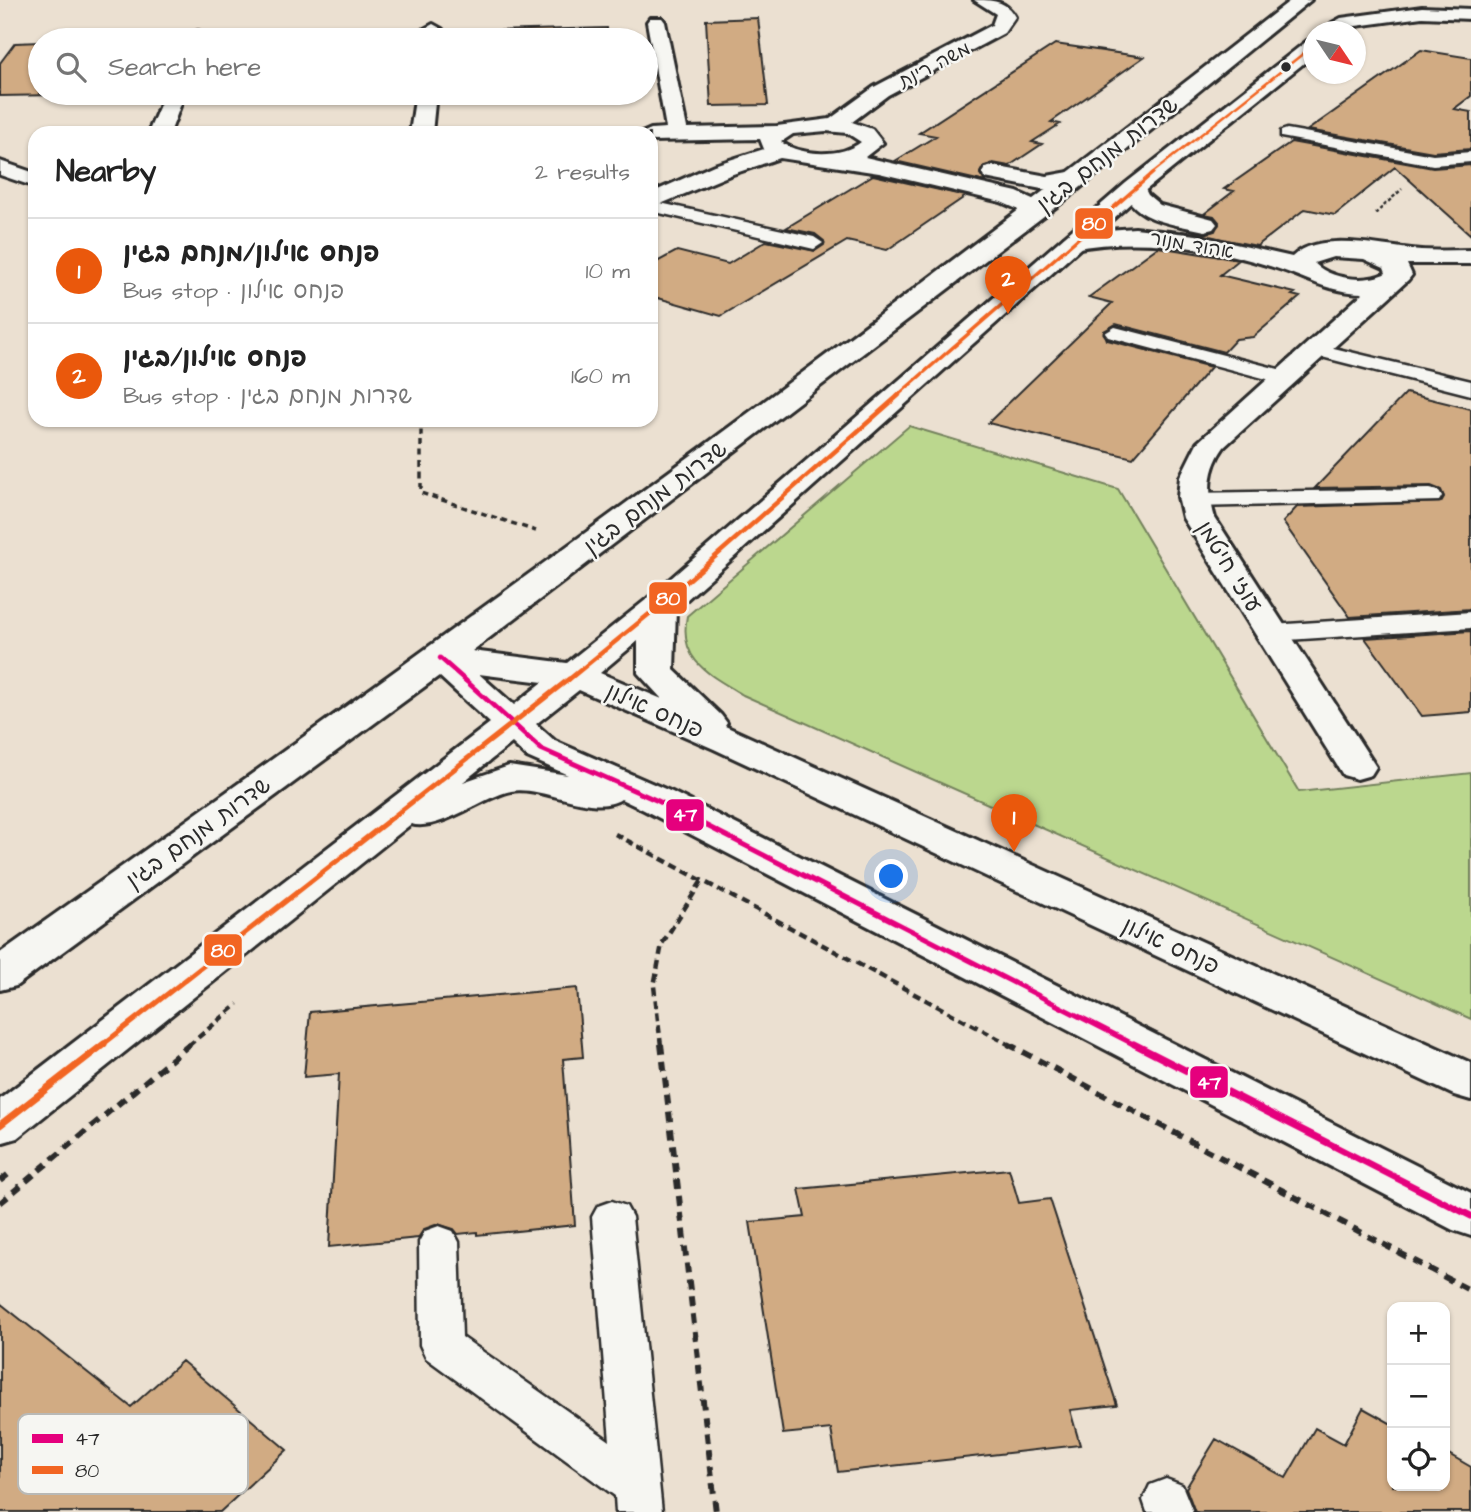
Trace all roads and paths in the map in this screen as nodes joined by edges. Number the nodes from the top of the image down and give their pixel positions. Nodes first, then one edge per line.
1 (983, 0) edge
2 (1370, 0) edge
3 (1405, 0) edge
4 (1298, 1) edge
5 (1471, 13) edge
6 (1343, 21) edge
7 (656, 22) dead end
8 (1366, 22) edge
9 (657, 28) edge
10 (658, 32) edge
11 (1303, 54) edge
12 (170, 105) edge
13 (424, 105) edge
14 (834, 125) junction
15 (162, 126) edge
16 (422, 126) edge
17 (678, 134) junction
18 (658, 135) edge
19 (779, 141) junction
20 (872, 141) junction
21 (1467, 157) edge
22 (824, 158) junction
23 (1433, 160) junction
24 (0, 168) edge
25 (28, 175) edge
26 (1080, 177) junction
27 (1134, 188) junction
28 (658, 200) edge
29 (658, 205) edge
30 (1031, 214) junction
31 (1073, 242) junction
32 (814, 243) dead end
33 (1348, 250) junction
34 (1471, 258) edge
35 (1317, 277) junction
36 (1396, 277) junction
37 (1349, 322) junction
38 (1115, 333) dead end
39 (1317, 350) junction
40 (1286, 378) junction
41 (1471, 388) edge
42 (421, 427) edge
43 (1430, 496) dead end
44 (1193, 500) junction
45 (537, 532) dead end
46 (659, 606) junction
47 (1471, 620) edge
48 (1272, 633) junction
49 (440, 658) junction
50 (575, 675) junction
51 (510, 725) junction
52 (727, 741) junction
53 (1357, 767) dead end
54 (658, 801) junction
55 (382, 829) junction
56 (606, 830) dead end
57 (719, 832) junction
58 (702, 881) junction
59 (0, 975) edge
60 (1471, 1083) edge
61 (0, 1125) edge
62 (1471, 1216) edge
63 (612, 1217) dead end
64 (439, 1242) dead end
65 (1471, 1291) edge
66 (638, 1499) edge
67 (716, 1512) edge

1 - 14 street, משה רינת
2 - 6 street
3 - 5 street
4 - 26 street, שדרות מנחם בגין
5 - 8 street
7 - 9 street
10 - 17 street
11 - 27 street, שדרות מנחם בגין
12 - 15 street
13 - 16 street
14 - 19 street
14 - 20 street
17 - 18 street
17 - 19 street
19 - 22 street
19 - 28 street
20 - 22 street
20 - 26 street
21 - 23 lane
21 - 23 lane
22 - 30 street
23 - 33 path
24 - 25 street
26 - 30 street, שדרות מנחם בגין
27 - 31 street, שדרות מנחם בגין
27 - 33 street, אהוד מנור
29 - 32 lane
30 - 49 street, שדרות מנחם בגין
31 - 35 street, אהוד מנור
31 - 46 street, שדרות מנחם בגין
33 - 34 street, אהוד מנור
33 - 35 street
33 - 36 street
34 - 36 street, אהוד מנור
35 - 36 street, אהוד מנור
35 - 37 street
36 - 37 street, עוזי חיטמן
37 - 39 street, עוזי חיטמן
38 - 40 lane
39 - 40 street, עוזי חיטמן
39 - 41 lane
40 - 44 street, עוזי חיטמן
42 - 45 path
43 - 44 lane
44 - 48 street, עוזי חיטמן
46 - 50 street, שדרות מנחם בגין
46 - 52 street
47 - 48 lane
48 - 53 street, עוזי חיטמן
49 - 50 street, פנחס אילון
49 - 51 street
49 - 59 street, שדרות מנחם בגין
50 - 51 street, שדרות מנחם בגין
50 - 52 street, פנחס אילון
51 - 54 street
51 - 55 street, שדרות מנחם בגין
52 - 60 street, פנחס אילון
54 - 55 street
54 - 57 street
55 - 61 street, שדרות מנחם בגין
56 - 58 path
57 - 58 path
57 - 62 street
58 - 65 path
58 - 67 path
63 - 66 lane
64 - 66 lane

